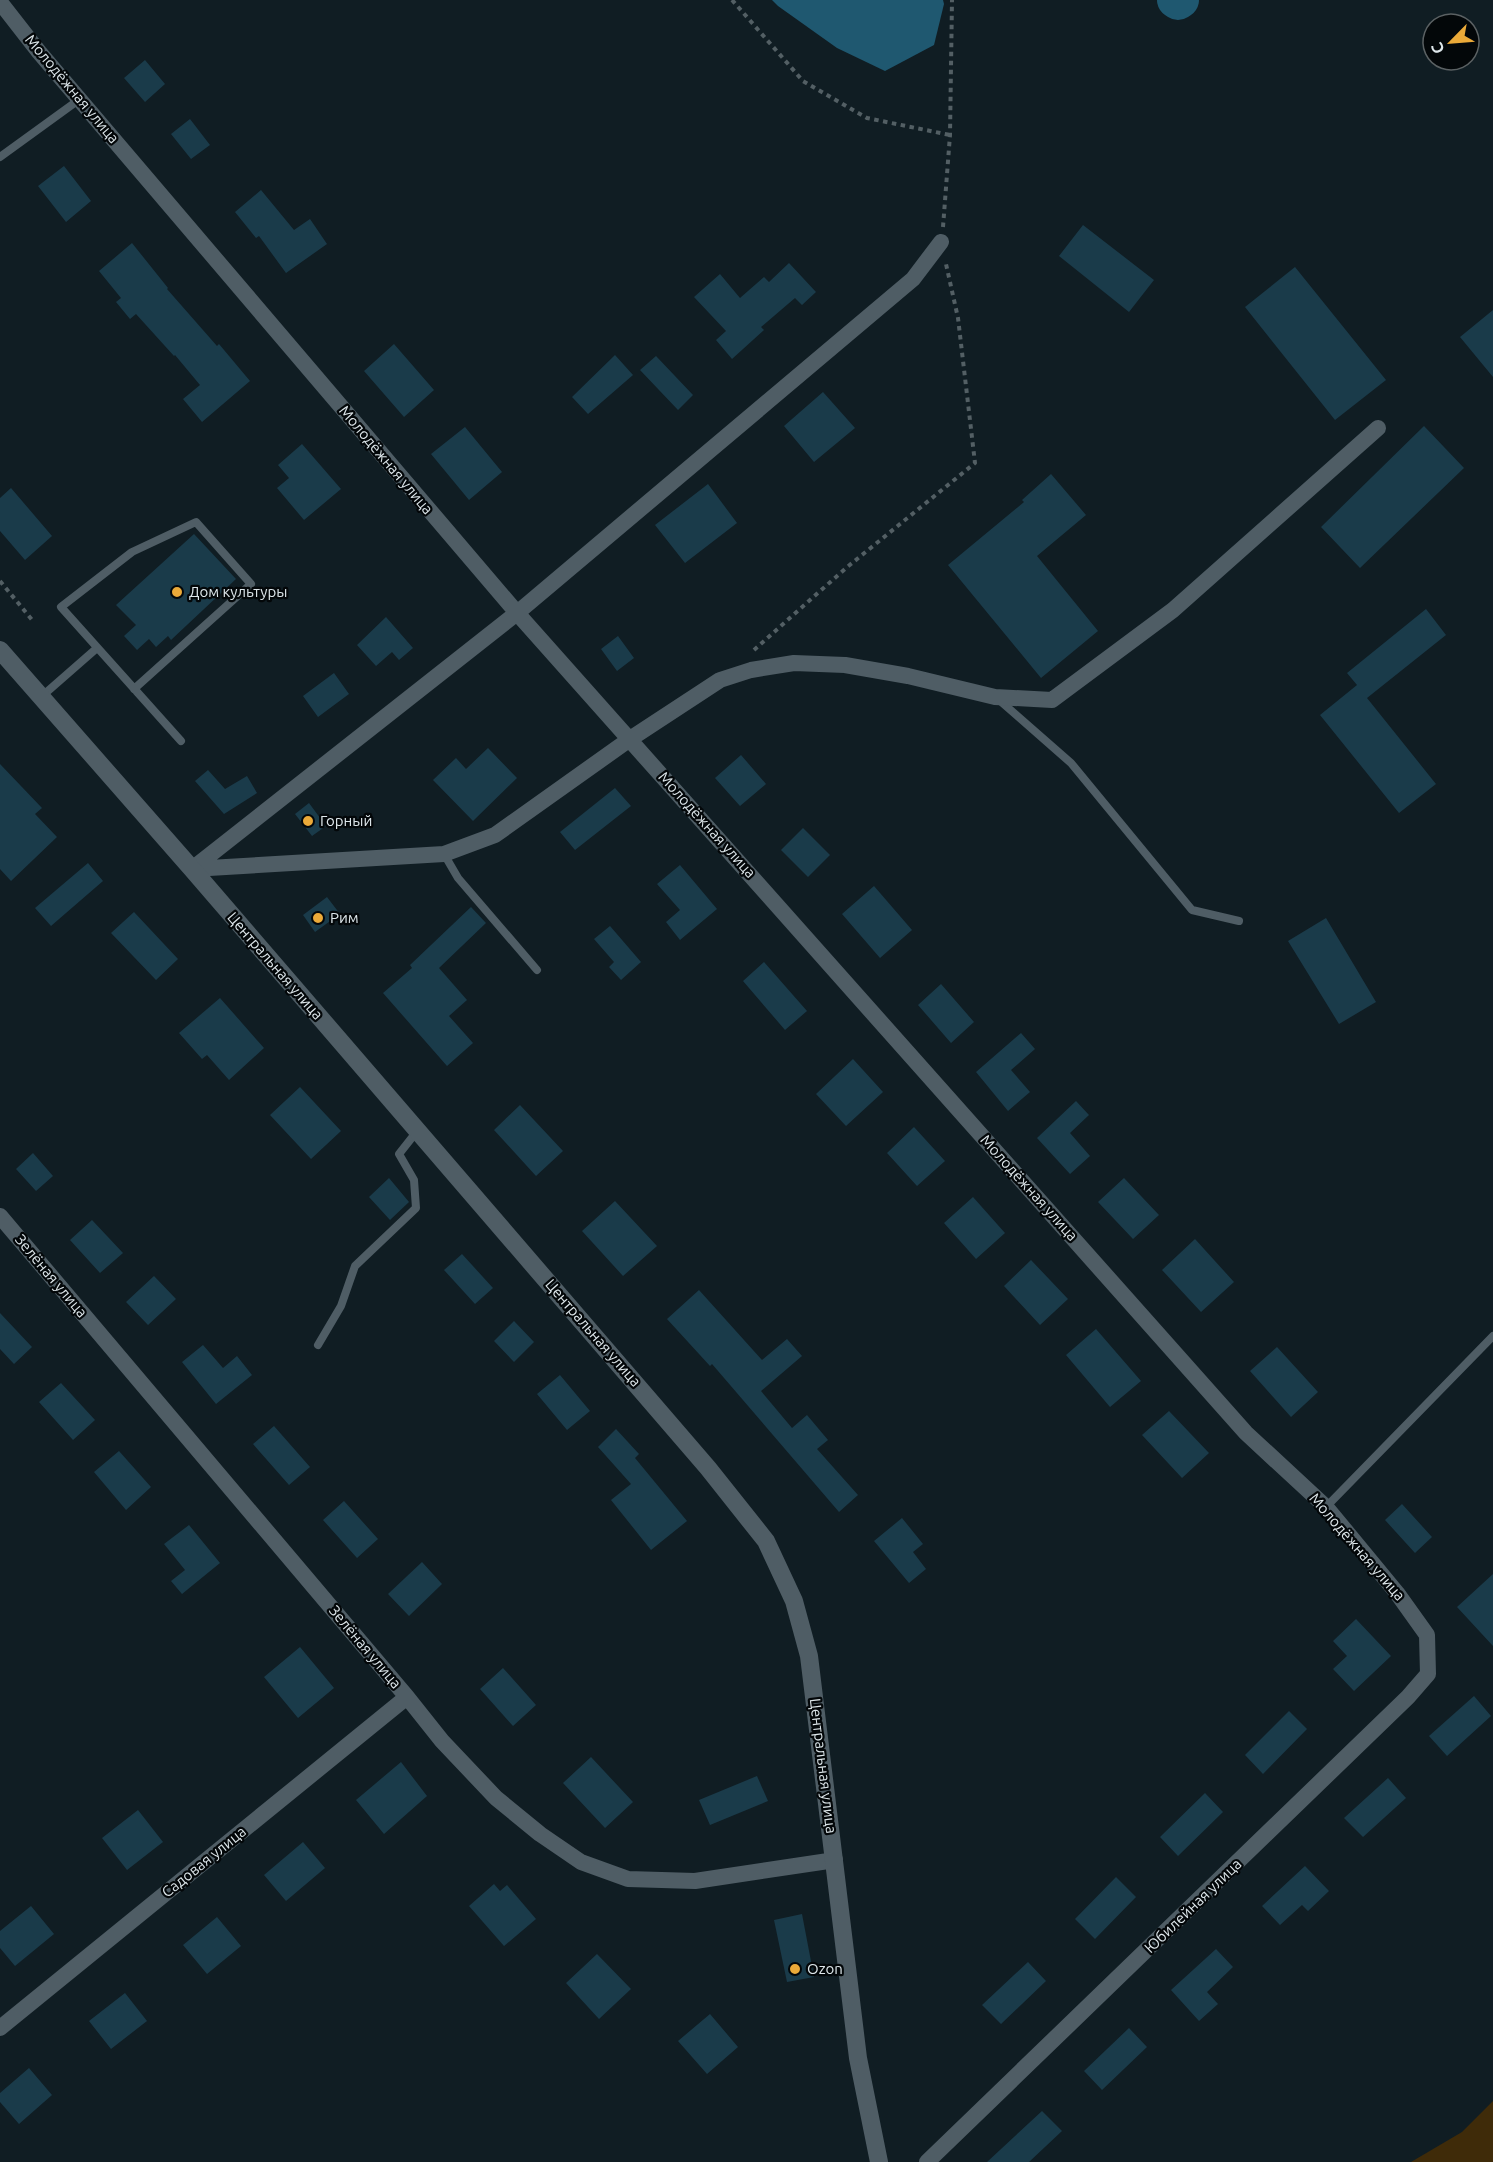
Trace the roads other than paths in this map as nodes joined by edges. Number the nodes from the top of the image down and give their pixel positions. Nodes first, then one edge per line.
1 (0, 2) edge
2 (80, 99) junction
3 (0, 157) edge
4 (941, 242) road end
5 (1378, 428) dead end
6 (518, 614) junction
7 (97, 648) junction
8 (2, 656) edge
9 (134, 689) junction
10 (995, 696) junction
11 (41, 697) junction
12 (630, 739) junction
13 (181, 741) dead end
14 (444, 854) junction
15 (192, 869) junction
16 (1239, 921) dead end
17 (537, 970) dead end
18 (414, 1135) dead end
19 (0, 1216) edge
20 (1493, 1336) edge
21 (318, 1345) dead end
22 (1326, 1507) junction
23 (1427, 1635) joint
24 (407, 1697) junction
25 (835, 1860) junction
26 (0, 2028) edge
27 (879, 2162) edge
28 (927, 2162) edge

1 - 2 street, Молодёжная улица
2 - 3 lane
2 - 6 street, Молодёжная улица
4 - 6 street
5 - 10 street
6 - 12 street, Молодёжная улица
6 - 15 street
7 - 9 lane
7 - 9 lane
7 - 11 lane
8 - 11 street, Центральная улица
9 - 13 lane
10 - 12 street
10 - 16 lane
11 - 15 street, Центральная улица
12 - 14 street
12 - 22 street, Молодёжная улица
14 - 15 street
14 - 17 lane
15 - 25 street, Центральная улица
18 - 21 lane
19 - 24 street, Зелёная улица
20 - 22 lane
22 - 23 street, Молодёжная улица
23 - 28 street, Юбилейная улица
24 - 25 street, Зелёная улица
24 - 26 street, Садовая улица
25 - 27 street, Центральная улица

